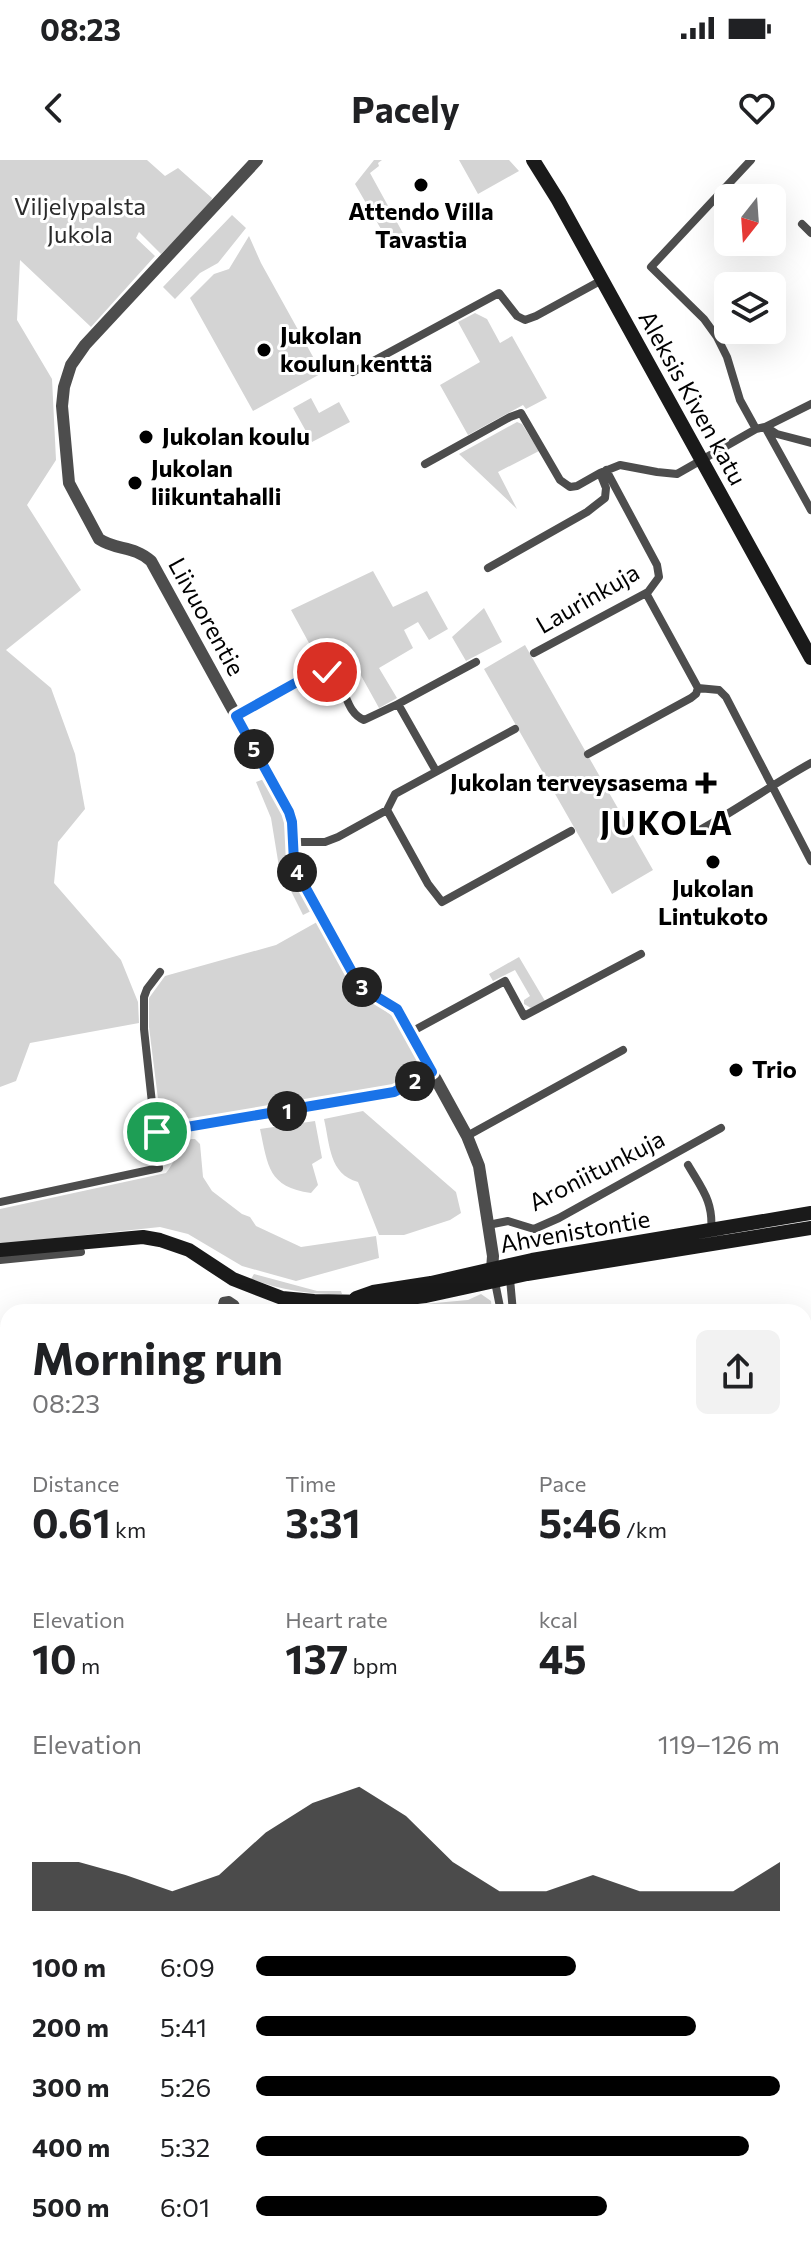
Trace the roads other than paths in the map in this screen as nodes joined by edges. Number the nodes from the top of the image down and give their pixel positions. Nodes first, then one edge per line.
1 (257, 160) edge
2 (533, 160) edge
3 (751, 160) edge
4 (802, 224) dead end
5 (811, 233) edge
6 (602, 280) junction
7 (353, 372) dead end
8 (811, 404) edge
9 (761, 428) junction
10 (811, 443) edge
11 (702, 461) junction
12 (425, 464) dead end
13 (603, 472) junction
14 (811, 510) edge
15 (488, 568) dead end
16 (646, 593) junction
17 (534, 653) dead end
18 (811, 658) edge
19 (476, 662) dead end
20 (698, 688) junction
21 (398, 704) junction
22 (236, 716) junction
23 (515, 729) dead end
24 (588, 754) dead end
25 (811, 763) edge
26 (436, 771) junction
27 (772, 785) junction
28 (387, 810) junction
29 (700, 830) dead end
30 (571, 831) dead end
31 (294, 842) junction
32 (811, 861) edge
33 (641, 954) dead end
34 (160, 972) dead end
35 (411, 1032) junction
36 (623, 1050) dead end
37 (432, 1072) junction
38 (721, 1128) dead end
39 (157, 1132) junction
40 (467, 1136) junction
41 (688, 1165) dead end
42 (0, 1202) edge
43 (811, 1213) edge
44 (488, 1225) junction
45 (811, 1228) edge
46 (712, 1237) junction
47 (0, 1250) edge
48 (81, 1252) dead end
49 (0, 1260) edge
50 (499, 1271) junction
51 (501, 1304) edge
52 (510, 1304) edge

1 - 22 street, Liivuorentie
2 - 6 main road, Aleksis Kiven katu
3 - 9 street
4 - 5 street
6 - 7 street
6 - 11 main road, Aleksis Kiven katu
8 - 9 street
9 - 10 street
9 - 11 street
9 - 14 street
11 - 13 street
11 - 18 main road, Aleksis Kiven katu
12 - 13 street
13 - 15 street
13 - 16 street, Laurinkuja
16 - 17 street, Laurinkuja
16 - 20 street
19 - 21 street
20 - 24 street
20 - 27 street
21 - 22 street
21 - 26 street
22 - 31 street, Liivuorentie
23 - 26 street
25 - 27 street
26 - 28 street
27 - 29 street
27 - 32 street
28 - 30 street
28 - 31 street
31 - 35 street, Liivuorentie
33 - 35 street
34 - 39 street
35 - 37 street, Liivuorentie
36 - 40 street
37 - 39 street
37 - 40 street, Liivuorentie
38 - 44 street, Aroniitunkuja
39 - 42 street
40 - 44 street, Liivuorentie
41 - 46 street
43 - 46 main road, Ahvenistontie
44 - 50 street, Liivuorentie
45 - 46 main road, Ahvenistontie
46 - 50 main road, Ahvenistontie
47 - 50 main road, Ahvenistontie
48 - 49 street
50 - 51 street
50 - 52 street

